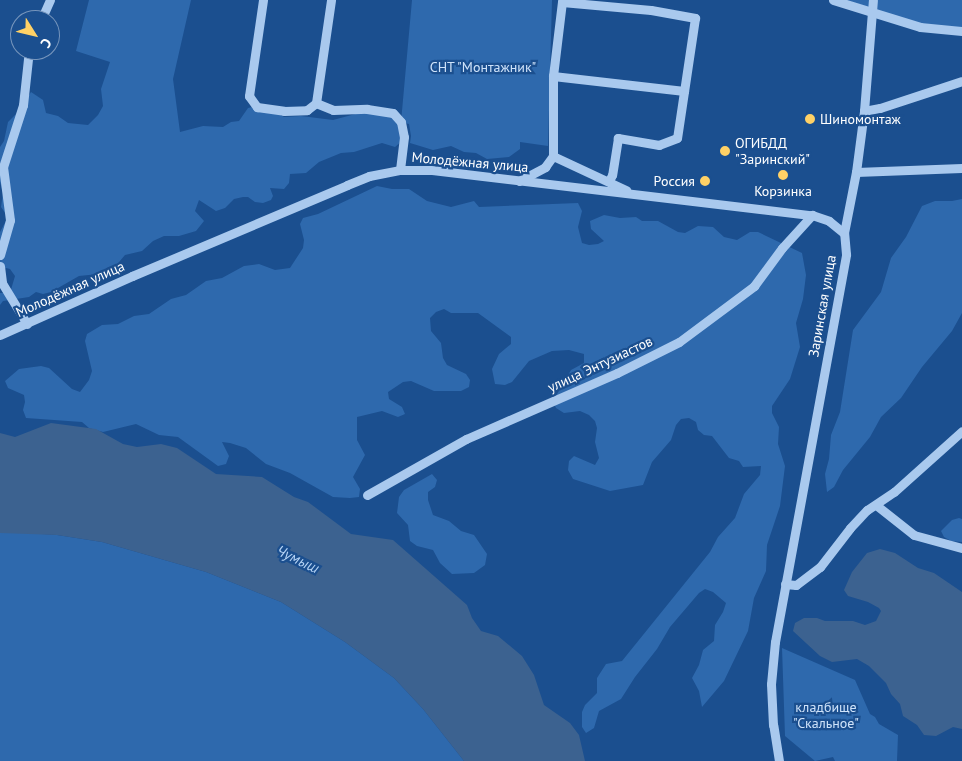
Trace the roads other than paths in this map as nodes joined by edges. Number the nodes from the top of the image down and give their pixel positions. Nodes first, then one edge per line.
1 (263, 0) edge
2 (331, 0) edge
3 (833, 0) edge
4 (873, 0) edge
5 (873, 12) junction
6 (962, 31) edge
7 (28, 60) edge
8 (553, 76) junction
9 (962, 81) edge
10 (684, 91) junction
11 (316, 103) junction
12 (864, 111) junction
13 (554, 156) junction
14 (962, 168) edge
15 (400, 170) junction
16 (856, 172) junction
17 (519, 181) junction
18 (609, 181) junction
19 (631, 192) junction
20 (812, 215) junction
21 (844, 233) junction
22 (0, 255) edge
23 (0, 266) edge
24 (27, 324) junction
25 (0, 335) edge
26 (962, 431) edge
27 (367, 494) dead end
28 (876, 504) junction
29 (962, 548) edge
30 (786, 584) junction
31 (779, 761) edge

1 - 11 street
2 - 11 street
3 - 5 street
4 - 5 street, Заринская улица
5 - 6 street
5 - 12 street, Заринская улица
7 - 22 street
8 - 10 street
8 - 10 street
8 - 13 street
9 - 12 street
10 - 18 street
11 - 15 street
12 - 16 street, Заринская улица
13 - 17 street
13 - 18 street
14 - 16 street
15 - 17 street, Молодёжная улица
15 - 24 street, Молодёжная улица
16 - 21 street, Заринская улица
17 - 19 street, Молодёжная улица
18 - 19 street
19 - 20 street, Молодёжная улица
20 - 21 street, Молодёжная улица
20 - 27 street, улица Энтузиастов
21 - 30 street, Заринская улица
23 - 24 street
24 - 25 street, Молодёжная улица
26 - 28 street
28 - 29 street
28 - 30 street
30 - 31 street, Заринская улица

